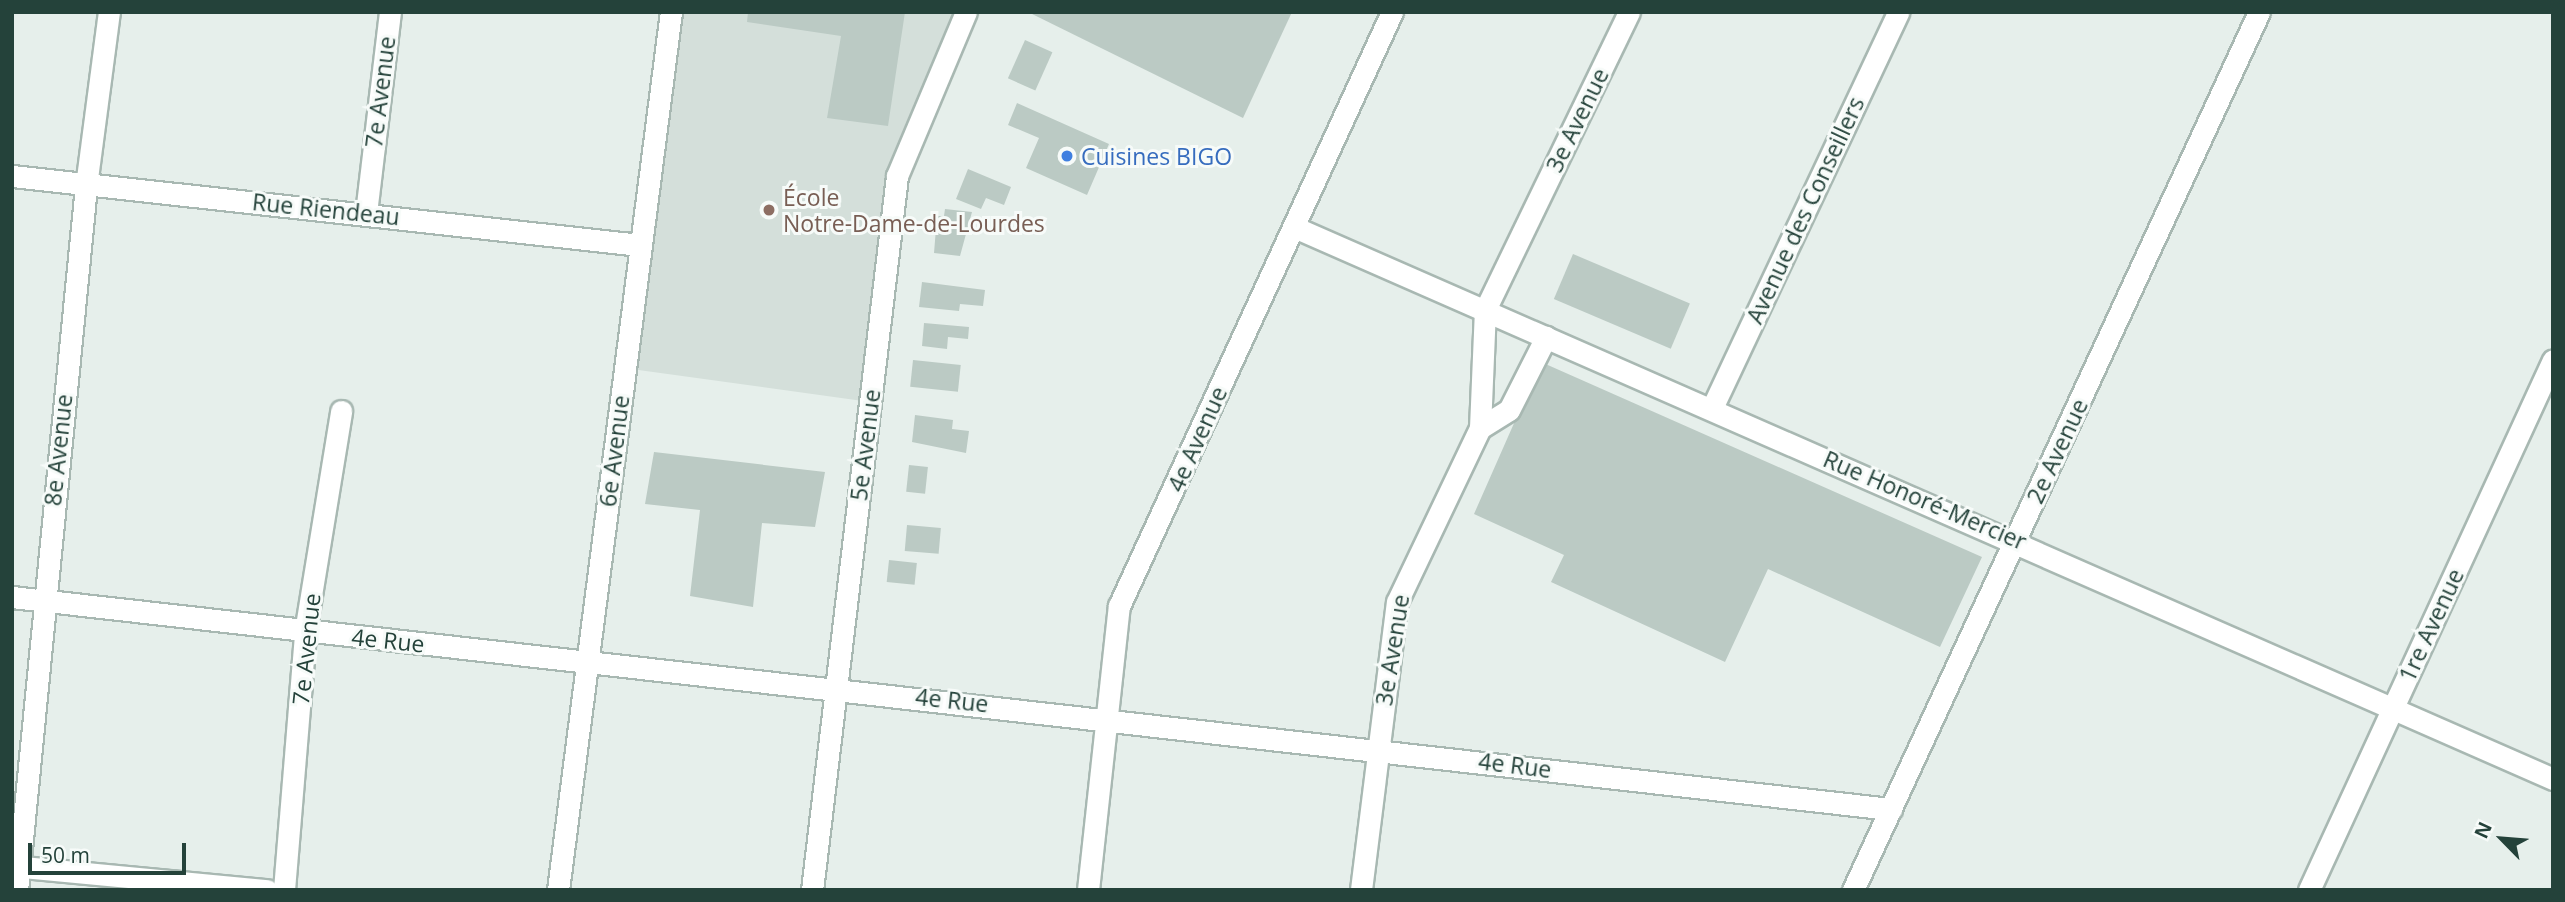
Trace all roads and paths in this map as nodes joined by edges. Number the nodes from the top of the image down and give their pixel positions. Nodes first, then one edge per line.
1 (109, 12) edge
2 (390, 12) edge
3 (671, 12) edge
4 (965, 12) edge
5 (1392, 12) edge
6 (1629, 12) edge
7 (1898, 12) edge
8 (2259, 12) edge
9 (12, 176) edge
10 (86, 186) junction
11 (366, 213) junction
12 (1294, 227) junction
13 (640, 245) junction
14 (1485, 310) junction
15 (1546, 337) junction
16 (2553, 360) edge
17 (1712, 408) junction
18 (341, 411) dead end
19 (1480, 428) junction
20 (2016, 539) junction
21 (12, 597) edge
22 (42, 601) junction
23 (305, 632) junction
24 (587, 660) junction
25 (835, 687) junction
26 (2393, 708) junction
27 (1106, 717) junction
28 (1382, 749) junction
29 (2553, 779) edge
30 (1891, 808) junction
31 (16, 866) edge
32 (17, 890) edge
33 (267, 890) edge
34 (284, 890) edge
35 (558, 890) edge
36 (811, 890) edge
37 (1088, 890) edge
38 (1360, 890) edge
39 (1853, 890) edge
40 (2309, 890) edge

1 - 10 street, 8e Avenue
2 - 11 street, 7e Avenue
3 - 13 street, 6e Avenue
4 - 25 street, 5e Avenue
5 - 12 street, 4e Avenue
6 - 14 street, 3e Avenue
7 - 17 street, Avenue des Conseillers
8 - 20 street, 2e Avenue
9 - 10 street, Rue Riendeau
10 - 11 street, Rue Riendeau
10 - 22 street, 8e Avenue
11 - 13 street, Rue Riendeau
12 - 14 street, Rue Honoré-Mercier
12 - 27 street, 4e Avenue
13 - 24 street, 6e Avenue
14 - 15 street, Rue Honoré-Mercier
14 - 19 street, 3e Avenue
15 - 17 street, Rue Honoré-Mercier
15 - 19 street
16 - 26 street, 1re Avenue
17 - 20 street, Rue Honoré-Mercier
18 - 23 street, 7e Avenue
19 - 28 street, 3e Avenue
20 - 26 street, Rue Honoré-Mercier
20 - 30 street, 2e Avenue
21 - 22 street, 4e Rue
22 - 23 street, 4e Rue
22 - 31 street, 8e Avenue
23 - 24 street, 4e Rue
23 - 34 street, 7e Avenue
24 - 25 street, 4e Rue
24 - 35 street, 6e Avenue
25 - 27 street, 4e Rue
25 - 36 street, 5e Avenue
26 - 29 street, Rue Honoré-Mercier
26 - 40 street, 1re Avenue
27 - 28 street, 4e Rue
27 - 37 street, 4e Avenue
28 - 30 street, 4e Rue
28 - 38 street, 3e Avenue
30 - 39 street, 2e Avenue
31 - 32 street, 8e Avenue
31 - 33 street

